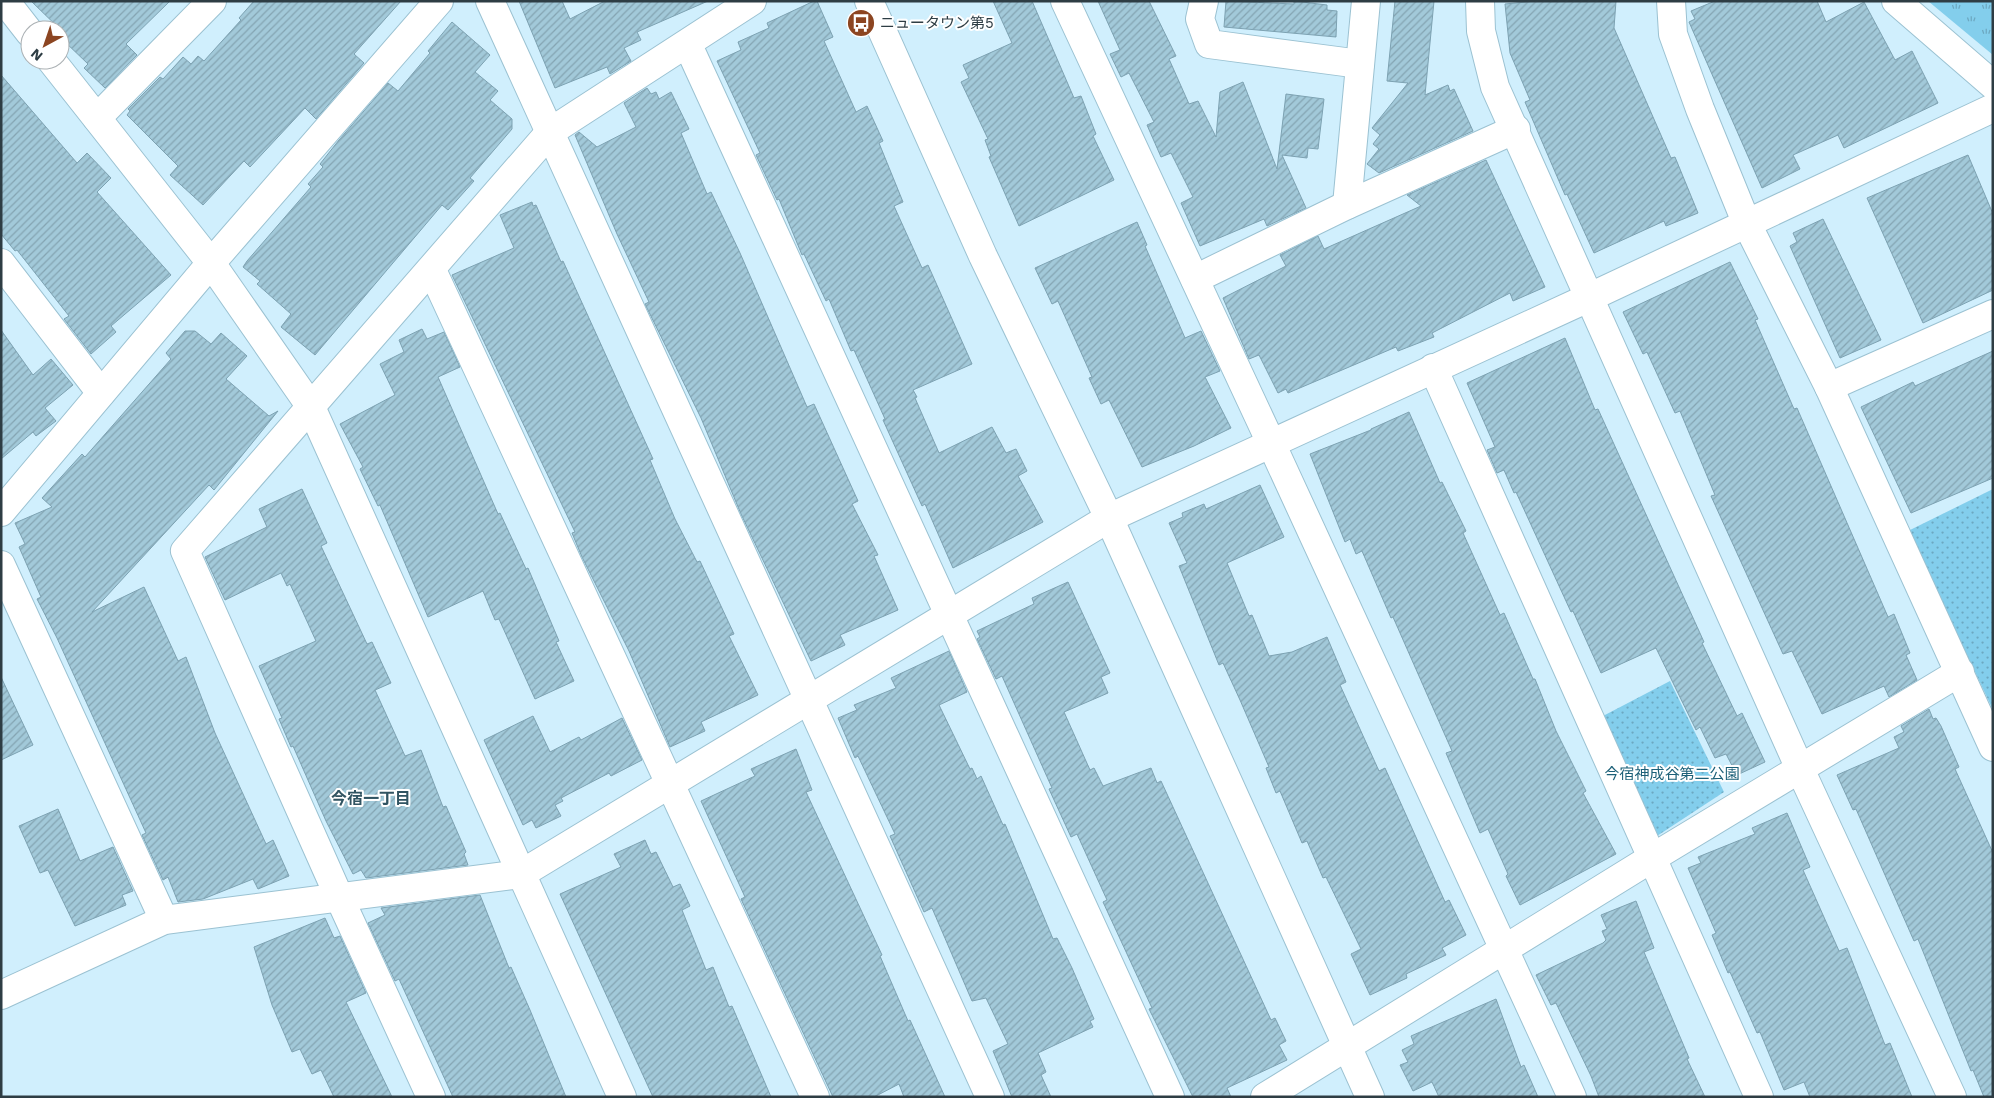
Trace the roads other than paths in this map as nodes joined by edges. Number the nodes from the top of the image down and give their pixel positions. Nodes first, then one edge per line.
1 (5, 1) edge
2 (212, 1) edge
3 (439, 1) edge
4 (490, 1) edge
5 (752, 1) edge
6 (869, 1) edge
7 (1065, 1) edge
8 (1204, 1) edge
9 (1366, 1) edge
10 (1480, 1) edge
11 (1670, 1) edge
12 (1896, 1) edge
13 (20, 20) edge
14 (688, 45) junction
15 (1360, 64) junction
16 (59, 70) edge
17 (1993, 85) edge
18 (1993, 108) edge
19 (97, 118) junction
20 (1516, 129) junction
21 (550, 132) junction
22 (1347, 205) junction
23 (1746, 222) junction
24 (1, 263) edge
25 (212, 263) junction
26 (432, 270) junction
27 (1195, 279) junction
28 (1588, 298) junction
29 (1993, 314) edge
30 (1433, 368) junction
31 (1829, 387) junction
32 (101, 393) junction
33 (311, 407) junction
34 (1271, 443) junction
35 (1, 512) edge
36 (1108, 518) junction
37 (1, 565) edge
38 (949, 614) junction
39 (1960, 672) junction
40 (808, 700) junction
41 (1993, 747) edge
42 (1800, 769) junction
43 (670, 784) junction
44 (1652, 858) junction
45 (521, 874) junction
46 (340, 899) junction
47 (164, 920) junction
48 (1505, 949) junction
49 (1, 995) edge
50 (1345, 1045) junction
51 (431, 1097) edge
52 (622, 1097) edge
53 (815, 1097) edge
54 (990, 1097) edge
55 (1170, 1097) edge
56 (1265, 1097) edge
57 (1370, 1097) edge
58 (1572, 1097) edge
59 (1759, 1097) edge
60 (1952, 1097) edge

1 - 13 street
2 - 19 street
3 - 25 street
4 - 21 street
5 - 14 street
6 - 36 street
7 - 27 street
8 - 15 street
9 - 15 street
10 - 20 street
11 - 23 street
12 - 17 street
14 - 21 street
14 - 38 street
15 - 22 street
16 - 19 street
18 - 23 street
19 - 25 street
20 - 22 street
20 - 28 street
21 - 26 street
21 - 40 street
22 - 27 street
23 - 28 street
23 - 31 street
24 - 32 street
25 - 32 street
25 - 33 street
26 - 33 street
26 - 43 street
27 - 34 street
28 - 30 street
28 - 42 street
29 - 31 street
30 - 34 street
30 - 44 street
31 - 39 street
32 - 35 street
33 - 45 street
33 - 46 street
34 - 36 street
34 - 48 street
36 - 38 street
36 - 50 street
37 - 47 street
38 - 40 street
38 - 55 street
39 - 41 street
39 - 42 street
40 - 43 street
40 - 54 street
42 - 44 street
42 - 60 street
43 - 45 street
43 - 53 street
44 - 48 street
44 - 59 street
45 - 46 street
45 - 52 street
46 - 47 street
46 - 51 street
47 - 49 street
48 - 50 street
48 - 58 street
50 - 56 street
50 - 57 street

